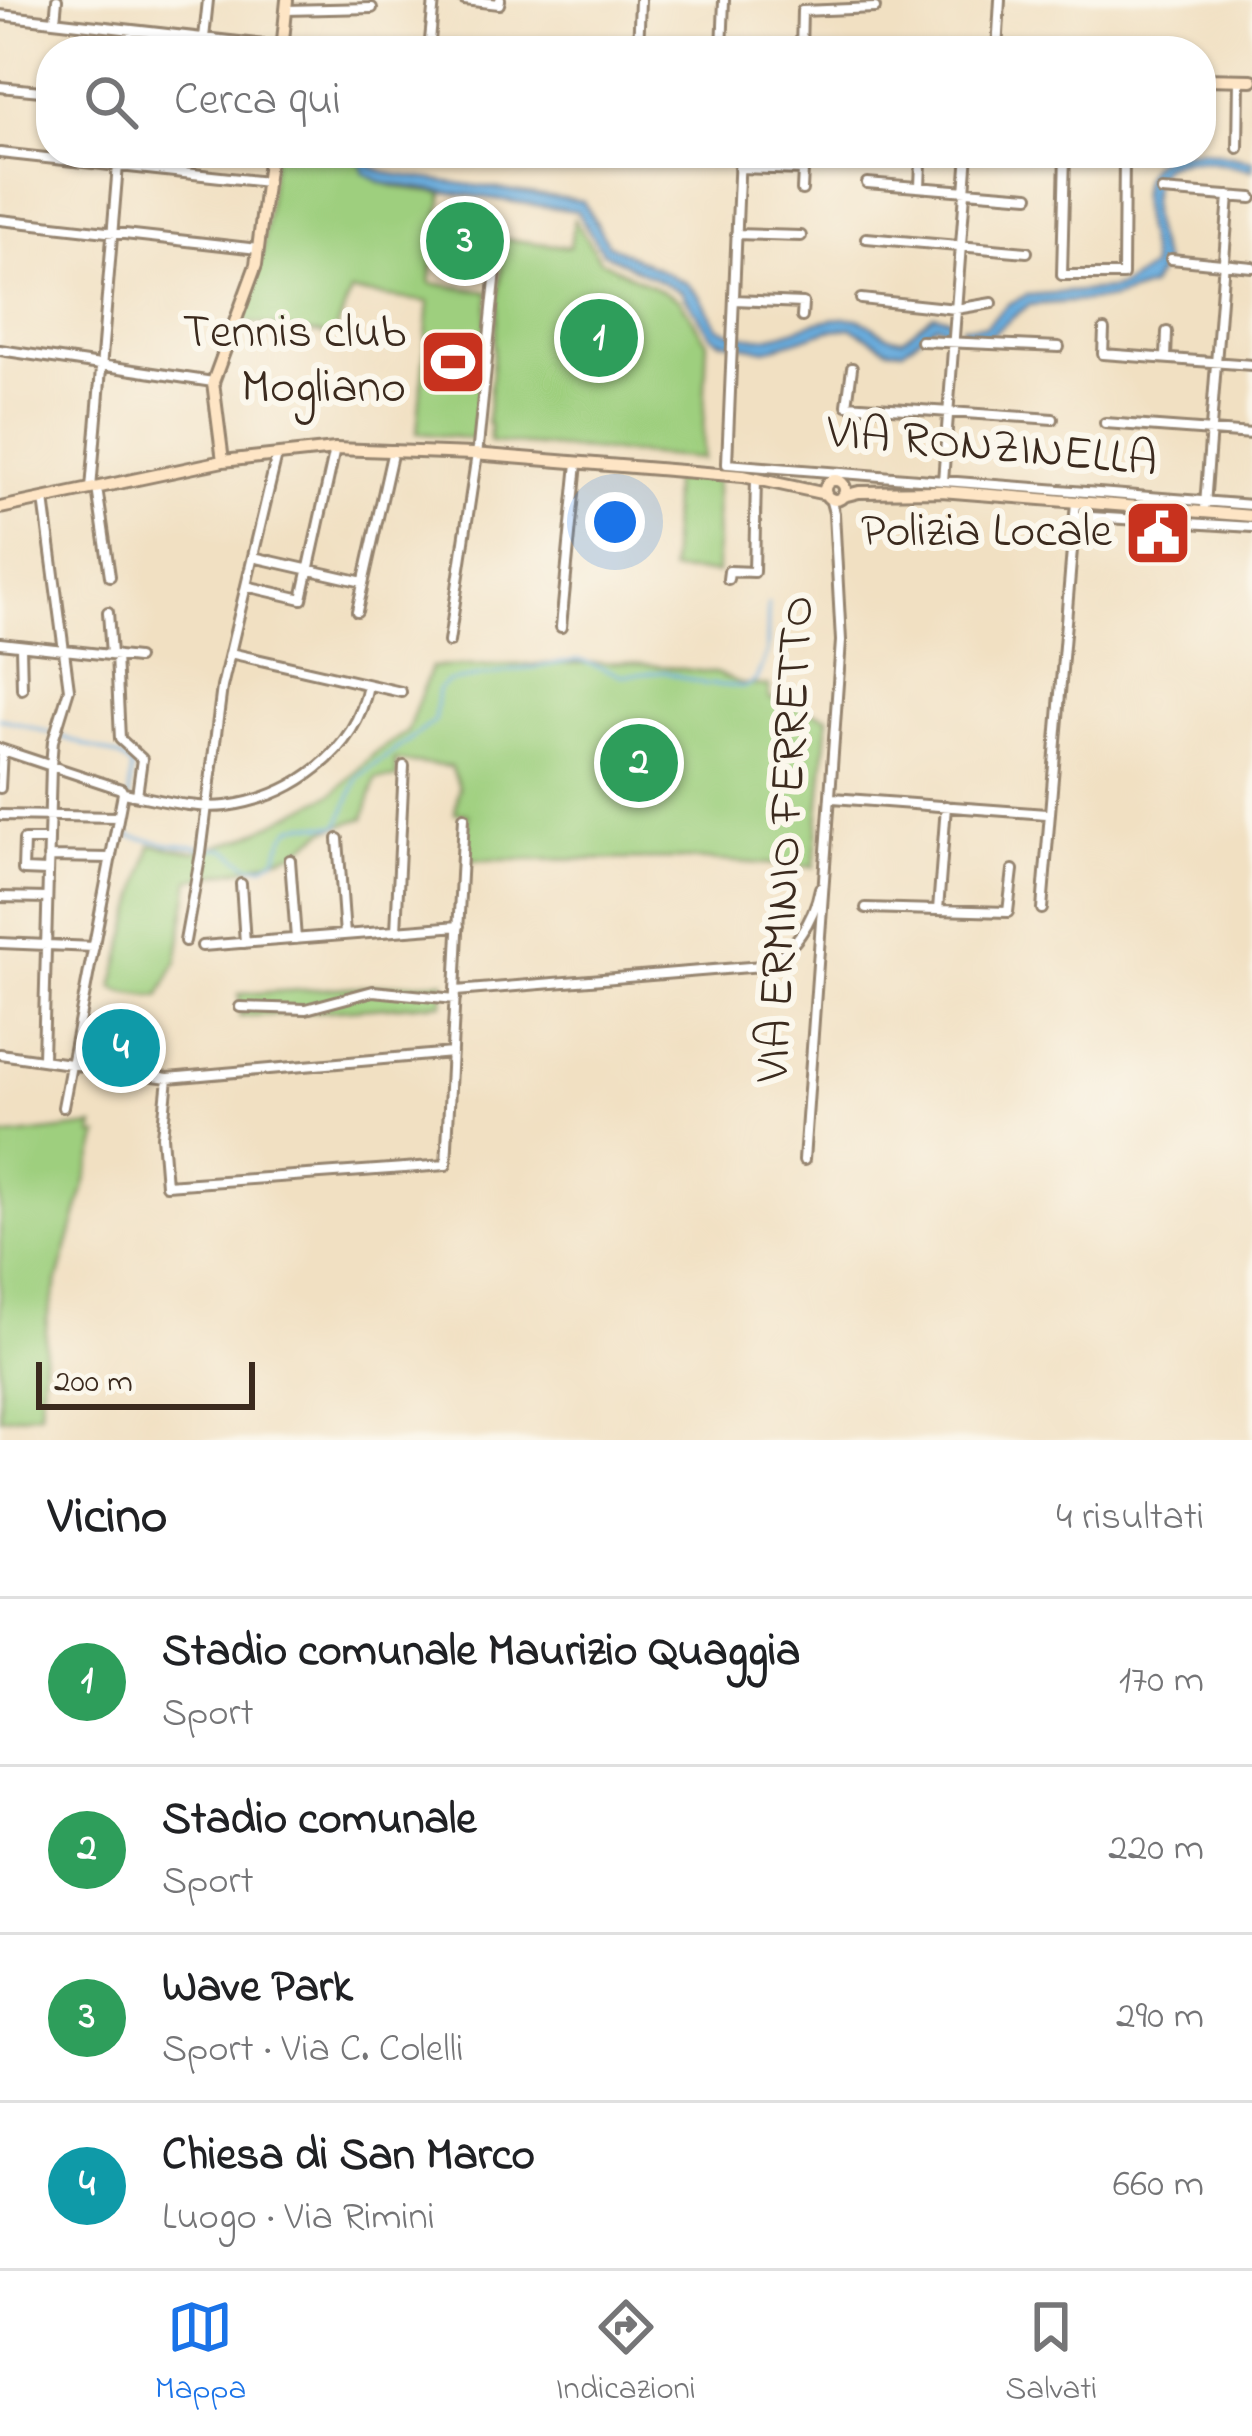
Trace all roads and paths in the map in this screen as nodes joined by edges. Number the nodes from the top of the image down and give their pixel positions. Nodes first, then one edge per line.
1 (57, 0) edge
2 (208, 0) edge
3 (434, 0) edge
4 (464, 0) edge
5 (500, 0) edge
6 (640, 0) edge
7 (724, 0) edge
8 (1000, 0) edge
9 (481, 1) edge
10 (287, 5) edge
11 (368, 8) dead end
12 (875, 8) dead end
13 (0, 15) edge
14 (56, 21) junction
15 (129, 30) junction
16 (129, 36) edge
17 (185, 36) edge
18 (204, 36) edge
19 (283, 36) edge
20 (430, 36) edge
21 (639, 36) edge
22 (723, 36) edge
23 (801, 36) edge
24 (998, 36) edge
25 (1245, 80) edge
26 (0, 87) edge
27 (36, 91) edge
28 (1238, 148) dead end
29 (0, 153) edge
30 (36, 157) edge
31 (118, 168) edge
32 (137, 168) edge
33 (268, 168) edge
34 (739, 168) joint
35 (921, 168) edge
36 (967, 168) edge
37 (1065, 168) edge
38 (1124, 168) edge
39 (267, 182) junction
40 (867, 183) dead end
41 (920, 187) junction
42 (802, 190) dead end
43 (965, 190) junction
44 (1162, 191) dead end
45 (1029, 196) dead end
46 (1229, 196) junction
47 (1252, 198) edge
48 (0, 220) edge
49 (113, 234) junction
50 (736, 234) junction
51 (801, 236) dead end
52 (866, 238) dead end
53 (499, 240) dead end
54 (960, 248) junction
55 (259, 249) junction
56 (1027, 252) dead end
57 (1171, 260) dead end
58 (1223, 264) junction
59 (1252, 267) edge
60 (861, 299) dead end
61 (734, 300) junction
62 (992, 303) dead end
63 (956, 310) junction
64 (802, 317) dead end
65 (1104, 330) dead end
66 (1167, 332) dead end
67 (921, 341) dead end
68 (953, 343) junction
69 (1059, 347) dead end
70 (0, 350) edge
71 (1166, 358) junction
72 (1217, 363) junction
73 (101, 365) junction
74 (1252, 365) edge
75 (852, 368) dead end
76 (212, 382) junction
77 (948, 414) junction
78 (1053, 419) dead end
79 (1105, 423) dead end
80 (1213, 431) junction
81 (1252, 434) edge
82 (335, 449) junction
83 (393, 449) junction
84 (278, 454) junction
85 (477, 454) junction
86 (224, 461) junction
87 (577, 464) junction
88 (727, 469) junction
89 (756, 477) junction
90 (942, 485) junction
91 (94, 489) junction
92 (835, 492) junction
93 (44, 499) junction
94 (1252, 505) edge
95 (1205, 507) junction
96 (0, 508) edge
97 (1076, 509) junction
98 (1252, 515) edge
99 (1252, 527) edge
100 (253, 557) junction
101 (308, 570) junction
102 (110, 576) dead end
103 (728, 579) dead end
104 (363, 582) junction
105 (246, 586) junction
106 (357, 611) dead end
107 (108, 612) dead end
108 (561, 627) dead end
109 (449, 642) dead end
110 (0, 644) edge
111 (21, 646) junction
112 (67, 650) junction
113 (230, 653) junction
114 (114, 655) junction
115 (137, 658) dead end
116 (368, 685) junction
117 (22, 689) dead end
118 (401, 692) dead end
119 (1, 749) edge
120 (51, 766) junction
121 (404, 766) dead end
122 (0, 788) edge
123 (130, 794) junction
124 (833, 798) junction
125 (206, 805) junction
126 (946, 806) junction
127 (1046, 814) dead end
128 (0, 815) edge
129 (48, 815) junction
130 (118, 817) junction
131 (464, 817) dead end
132 (338, 839) dead end
133 (48, 840) junction
134 (48, 857) junction
135 (111, 858) junction
136 (290, 860) dead end
137 (1013, 870) dead end
138 (47, 871) junction
139 (822, 881) junction
140 (241, 884) dead end
141 (0, 897) edge
142 (47, 898) junction
143 (866, 908) dead end
144 (1042, 909) dead end
145 (938, 910) junction
146 (459, 926) junction
147 (395, 931) junction
148 (345, 935) junction
149 (296, 939) junction
150 (185, 941) dead end
151 (245, 943) junction
152 (0, 944) edge
153 (46, 944) junction
154 (202, 946) dead end
155 (94, 947) junction
156 (456, 995) junction
157 (240, 1007) dead end
158 (452, 1053) junction
159 (0, 1054) edge
160 (43, 1058) junction
161 (74, 1064) junction
162 (163, 1078) junction
163 (63, 1107) dead end
164 (804, 1160) dead end

1 - 14 street
2 - 18 street
3 - 20 street
4 - 9 street
5 - 9 street
6 - 21 street
7 - 22 street
8 - 24 street
10 - 11 street
10 - 19 street
12 - 23 street
13 - 14 street
14 - 15 street
15 - 16 street
15 - 17 street
25 - 28 street
26 - 27 street
29 - 30 street
31 - 49 street
32 - 39 street
33 - 39 street
34 - 42 street
34 - 50 street
35 - 41 street
36 - 43 street
37 - 38 street
39 - 55 street
40 - 41 street
41 - 43 street
43 - 45 street
43 - 54 street
44 - 46 street
46 - 47 street
46 - 58 street
48 - 49 street
49 - 55 street
49 - 73 street
50 - 51 street
50 - 61 street
52 - 54 street
53 - 85 street
54 - 56 street
54 - 63 street
55 - 76 street
57 - 58 street
58 - 59 street
58 - 72 street
60 - 63 street
61 - 64 street
61 - 88 street
62 - 63 street
63 - 68 street
65 - 71 street
66 - 71 street
67 - 68 street
68 - 69 street
68 - 77 street
70 - 73 street
71 - 72 street
72 - 74 street
72 - 80 street
73 - 76 street
73 - 91 street
75 - 77 street
76 - 86 street
77 - 78 street
77 - 90 street
79 - 80 street
80 - 81 street
80 - 95 street
82 - 83 street, VIA RONZINELLA
82 - 84 street, VIA RONZINELLA
82 - 101 street
83 - 85 street, VIA RONZINELLA
83 - 104 street
84 - 86 street, VIA RONZINELLA
84 - 100 street
85 - 87 street, VIA RONZINELLA
85 - 109 street
86 - 91 street, VIA RONZINELLA
87 - 88 street, VIA RONZINELLA
87 - 108 street
88 - 89 street, VIA RONZINELLA
88 - 90 street, VIA RONZINELLA
89 - 92 street, VIA RONZINELLA
89 - 103 street, VIA RONZINELLA
90 - 92 street, VIA RONZINELLA
90 - 95 street, VIA RONZINELLA
90 - 97 street, VIA RONZINELLA
91 - 93 street, VIA RONZINELLA
91 - 102 street
92 - 124 street, VIA ERMINIO FERRETTO
93 - 96 street, VIA RONZINELLA
93 - 112 street
94 - 95 street, VIA RONZINELLA
95 - 97 street, VIA RONZINELLA
95 - 98 street, VIA RONZINELLA
97 - 99 street
97 - 144 street, VIA RONZINELLA
100 - 101 street
100 - 105 street
101 - 104 street
101 - 105 street
104 - 106 street
105 - 113 street
107 - 114 street
110 - 111 street
111 - 112 street
111 - 117 street
112 - 114 street
112 - 120 street
113 - 116 street
113 - 125 street
114 - 115 street
114 - 123 street
116 - 118 street
116 - 125 street
119 - 120 street
119 - 122 street
120 - 123 street
120 - 129 street
121 - 147 street
123 - 125 street
123 - 130 street
124 - 126 street
124 - 139 street, VIA ERMINIO FERRETTO
125 - 150 street
126 - 127 street
126 - 145 street
128 - 129 street
129 - 130 street
129 - 133 street
130 - 135 street
131 - 146 street
132 - 148 street
133 - 134 street
133 - 138 street
134 - 135 street
134 - 138 street
135 - 155 street
136 - 149 street
137 - 145 street
138 - 142 street
139 - 156 street
139 - 164 street, VIA ERMINIO FERRETTO
140 - 151 street
141 - 142 street
142 - 153 street
143 - 145 street
146 - 147 street
146 - 156 street
147 - 148 street
148 - 149 street
149 - 151 street
151 - 154 street
152 - 153 street
153 - 155 street
153 - 160 street
155 - 161 street
156 - 157 street
156 - 158 street
158 - 162 street
158 - 162 street
159 - 160 street
160 - 161 street
161 - 162 street
161 - 163 street

